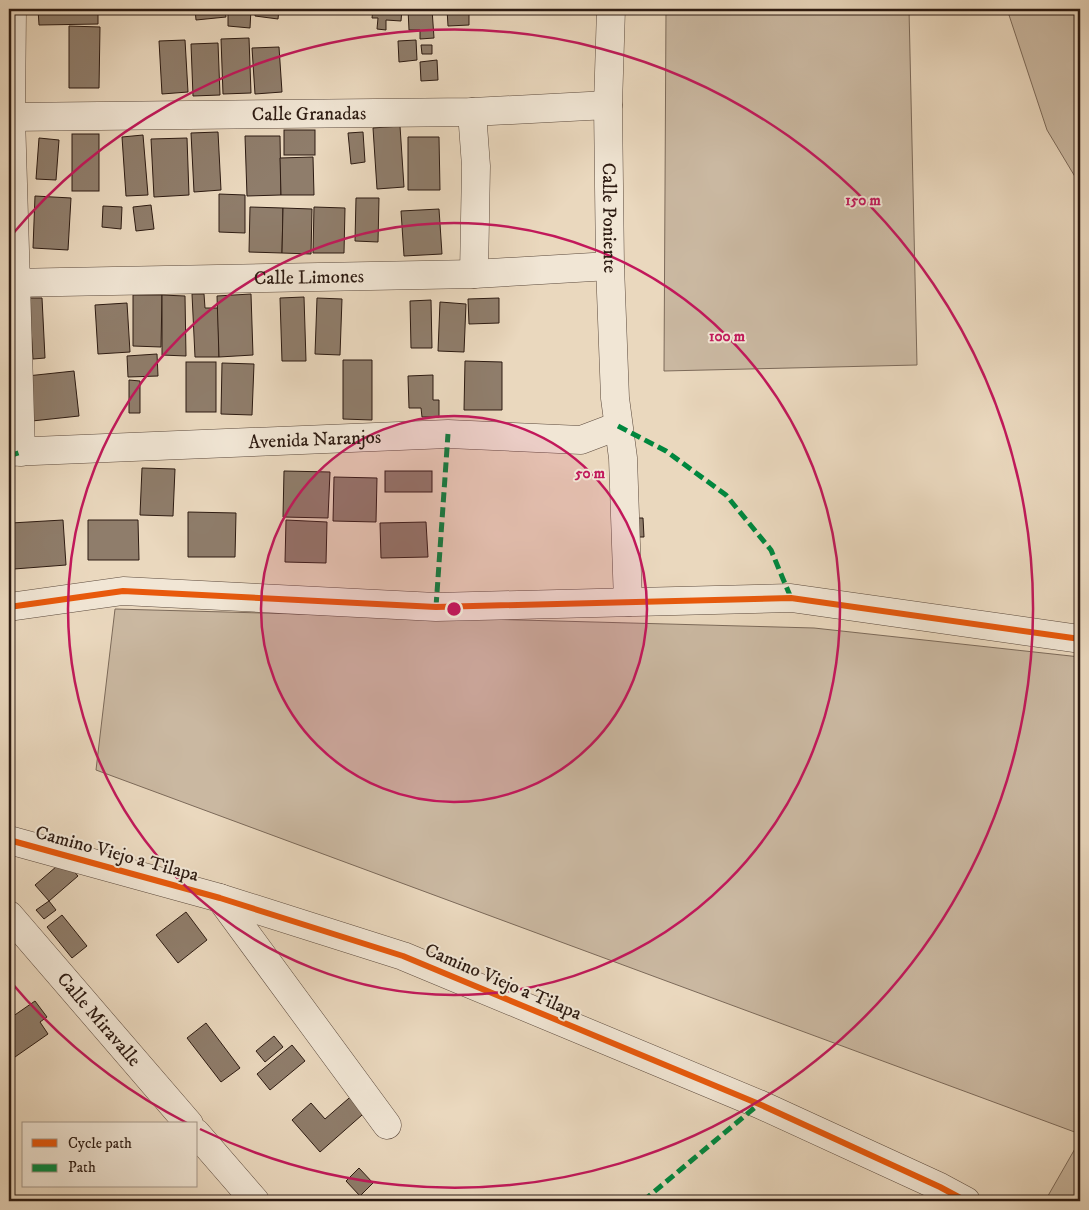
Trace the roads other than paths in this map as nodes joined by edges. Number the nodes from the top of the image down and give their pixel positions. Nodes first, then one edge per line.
1 (12, 9) edge
2 (611, 9) edge
3 (608, 105) junction
4 (472, 112) junction
5 (10, 117) edge
6 (610, 266) junction
7 (474, 274) junction
8 (12, 284) edge
9 (618, 426) junction
10 (15, 452) edge
11 (628, 602) junction
12 (9, 607) edge
13 (1080, 639) edge
14 (9, 840) edge
15 (220, 898) junction
16 (9, 915) edge
17 (186, 1122) edge
18 (387, 1125) dead end
19 (198, 1135) edge
20 (255, 1201) edge
21 (966, 1201) edge

1 - 5 street
2 - 3 street, Calle Poniente
3 - 4 street, Calle Granadas
3 - 6 street, Calle Poniente
4 - 5 street, Calle Granadas
4 - 7 street
5 - 8 street
6 - 7 street, Calle Limones
6 - 9 street, Calle Poniente
7 - 8 street, Calle Limones
8 - 10 street
9 - 10 street, Avenida Naranjos
9 - 11 street, Calle Poniente
11 - 12 street
11 - 13 street
14 - 15 street, Camino Viejo a Tilapa
15 - 18 street
15 - 21 street, Camino Viejo a Tilapa
16 - 17 street, Calle Miravalle
19 - 20 street

